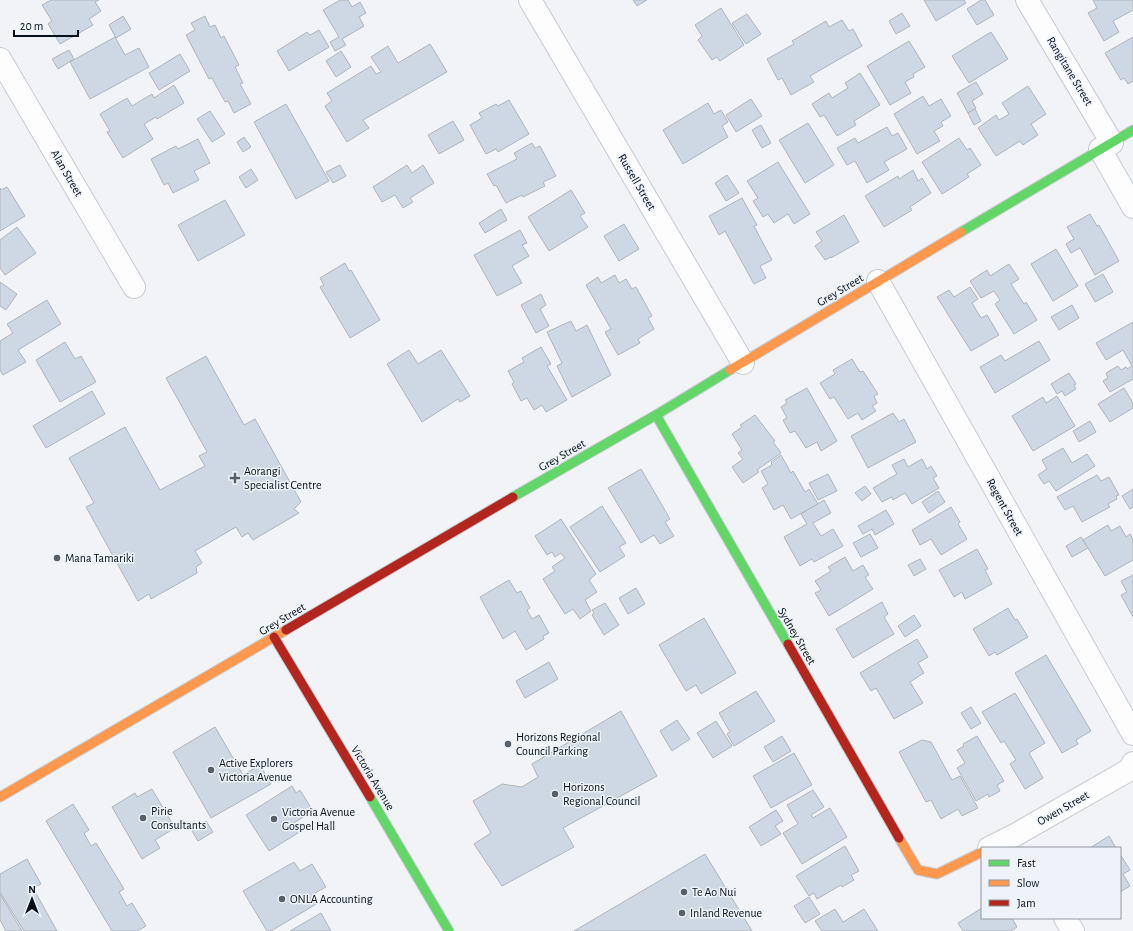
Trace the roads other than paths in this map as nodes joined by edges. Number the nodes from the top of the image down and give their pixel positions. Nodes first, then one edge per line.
1 (530, 0) edge
2 (1027, 0) edge
3 (0, 59) edge
4 (1133, 130) edge
5 (1106, 146) junction
6 (1133, 208) edge
7 (878, 281) junction
8 (134, 287) dead end
9 (743, 363) junction
10 (656, 415) junction
11 (274, 638) junction
12 (1133, 734) edge
13 (1133, 763) edge
14 (0, 797) edge
15 (1019, 842) edge
16 (994, 847) edge
17 (981, 852) edge
18 (1066, 919) edge
19 (449, 931) edge
20 (1073, 931) edge

1 - 9 street, Russell Street
2 - 5 street, Rangitane Street
3 - 8 street, Alan Street
4 - 5 street, Grey Street
5 - 6 street, Rangitane Street
5 - 7 street, Grey Street
7 - 9 street, Grey Street
7 - 12 street, Regent Street
9 - 10 street, Grey Street
10 - 11 street, Grey Street
10 - 17 street, Sydney Street
11 - 14 street, Grey Street
11 - 19 street, Victoria Avenue
13 - 15 street, Owen Street
15 - 16 street, Owen Street
18 - 20 street

